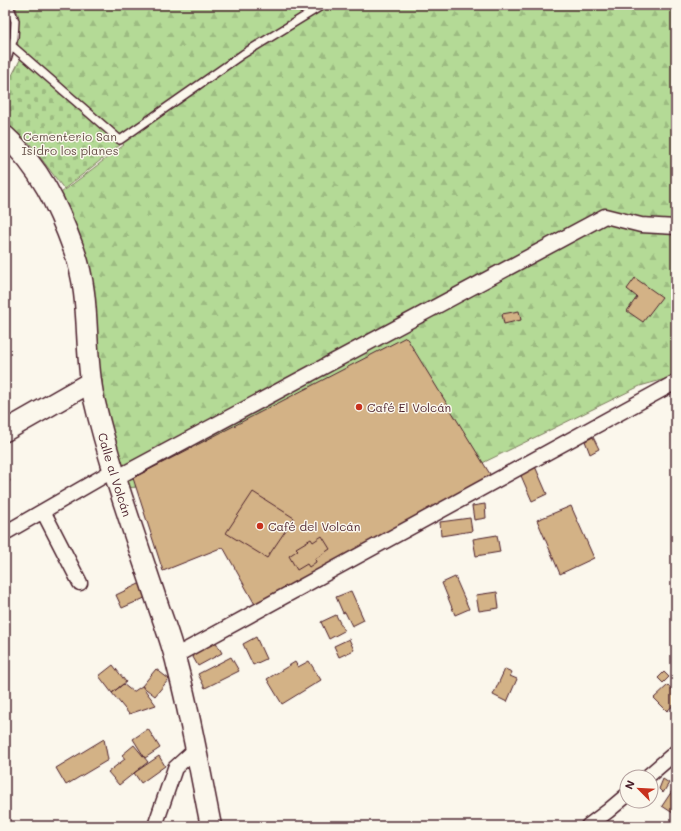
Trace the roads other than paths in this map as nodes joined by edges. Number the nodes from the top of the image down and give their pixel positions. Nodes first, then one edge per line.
1 (9, 5) edge
2 (323, 5) edge
3 (11, 45) junction
4 (5, 65) edge
5 (5, 136) edge
6 (676, 228) edge
7 (91, 382) junction
8 (676, 382) edge
9 (5, 431) edge
10 (115, 474) junction
11 (43, 511) junction
12 (5, 533) edge
13 (80, 584) dead end
14 (175, 656) junction
15 (196, 749) junction
16 (676, 752) edge
17 (656, 769) edge
18 (619, 802) edge
19 (155, 826) edge
20 (211, 826) edge
21 (588, 826) edge

1 - 3 lane
2 - 3 lane
3 - 4 lane
5 - 7 street, Calle al Volcán
6 - 10 street
7 - 9 street
7 - 10 street, Calle al Volcán
8 - 14 street
10 - 11 street
10 - 14 street, Calle al Volcán
11 - 12 street
11 - 13 street
14 - 15 street, Calle al Volcán
15 - 19 street
15 - 20 street, Calle al Volcán
16 - 17 street
18 - 21 street

